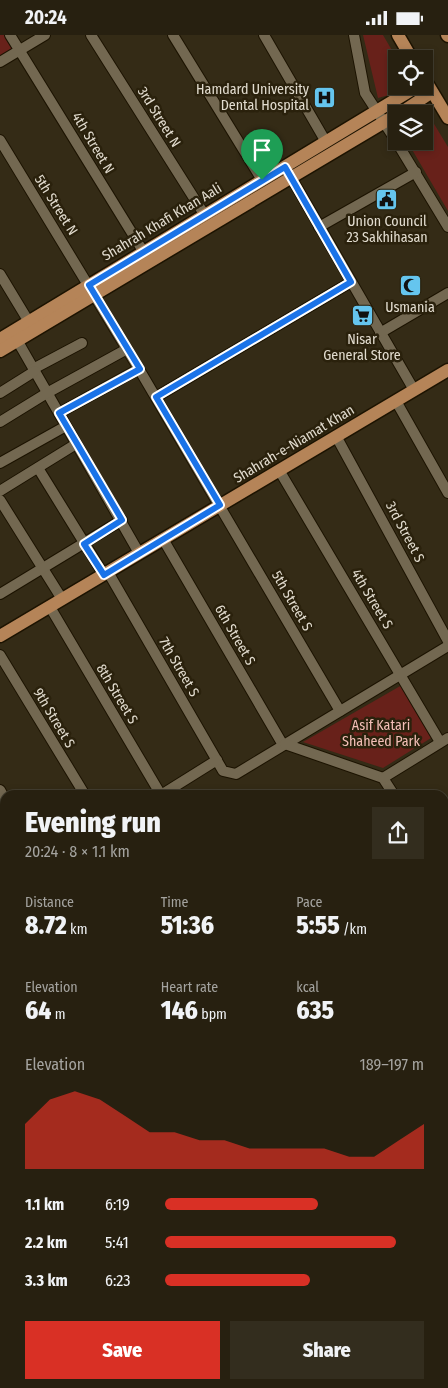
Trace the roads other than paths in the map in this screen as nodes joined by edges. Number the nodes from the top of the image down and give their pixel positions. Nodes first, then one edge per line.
1 (10, 35) edge
2 (45, 35) edge
3 (91, 35) edge
4 (173, 35) edge
5 (264, 35) edge
6 (354, 35) edge
7 (398, 35) edge
8 (20, 50) junction
9 (407, 50) edge
10 (0, 62) edge
11 (406, 95) edge
12 (415, 95) edge
13 (432, 95) edge
14 (407, 105) edge
15 (378, 111) junction
16 (448, 118) edge
17 (388, 121) edge
18 (385, 123) junction
19 (388, 128) edge
20 (0, 140) edge
21 (326, 142) junction
22 (402, 150) edge
23 (288, 172) junction
24 (416, 173) junction
25 (262, 180) junction
26 (204, 214) junction
27 (319, 227) junction
28 (448, 227) edge
29 (143, 251) junction
30 (0, 274) edge
31 (351, 282) junction
32 (92, 289) junction
33 (448, 293) edge
34 (29, 322) junction
35 (380, 333) junction
36 (0, 339) edge
37 (17, 340) junction
38 (82, 343) dead end
39 (128, 349) junction
40 (0, 351) edge
41 (140, 369) junction
42 (34, 370) junction
43 (448, 370) edge
44 (414, 390) junction
45 (0, 393) edge
46 (47, 393) junction
47 (156, 397) junction
48 (396, 401) junction
49 (59, 413) junction
50 (0, 422) edge
51 (66, 425) junction
52 (336, 437) junction
53 (76, 443) junction
54 (0, 463) edge
55 (38, 468) junction
56 (279, 470) junction
57 (0, 491) edge
58 (448, 493) edge
59 (0, 500) edge
60 (220, 505) junction
61 (122, 520) junction
62 (163, 539) junction
63 (84, 544) junction
64 (139, 553) junction
65 (43, 568) junction
66 (106, 573) junction
67 (0, 594) edge
68 (62, 599) junction
69 (50, 607) junction
70 (0, 636) edge
71 (448, 641) edge
72 (448, 646) edge
73 (0, 655) edge
74 (400, 675) junction
75 (340, 711) junction
76 (444, 740) edge
77 (284, 744) junction
78 (217, 760) junction
79 (383, 777) junction
80 (82, 790) edge
81 (158, 790) edge
82 (169, 790) edge
83 (391, 790) edge

1 - 8 street, 4th Street N
2 - 8 street
3 - 26 street, 3rd Street N
4 - 25 street
5 - 21 street
6 - 15 street
7 - 9 main road
8 - 10 street
8 - 29 street, 4th Street N
11 - 15 main road, Shahrah Khafi Khan Aali
12 - 14 main road, Shahrah Khafi Khan Aali
13 - 16 main road
15 - 18 street
15 - 21 main road, Shahrah Khafi Khan Aali
17 - 18 main road, Shahrah Khafi Khan Aali
18 - 19 street
18 - 23 main road, Shahrah Khafi Khan Aali
20 - 32 street, 5th Street N
21 - 23 main road, Shahrah Khafi Khan Aali
22 - 24 street
23 - 25 main road, Shahrah Khafi Khan Aali
23 - 27 street
23 - 32 main road, Shahrah Khafi Khan Aali
24 - 27 street
24 - 28 street
25 - 26 main road, Shahrah Khafi Khan Aali
26 - 29 main road, Shahrah Khafi Khan Aali
27 - 31 street
29 - 32 main road, Shahrah Khafi Khan Aali
30 - 34 street
31 - 35 street
31 - 47 street
32 - 34 main road, Shahrah Khafi Khan Aali
32 - 37 main road, Shahrah Khafi Khan Aali
32 - 39 street, 5th Street N
33 - 35 street
34 - 36 main road, Shahrah Khafi Khan Aali
35 - 44 street
37 - 40 main road, Shahrah Khafi Khan Aali
37 - 42 street
38 - 42 street
39 - 41 street, 5th Street N
39 - 46 street
41 - 47 street, 5th Street N
41 - 49 street
42 - 45 street
42 - 46 street
43 - 44 main road, Shahrah-e-Niamat Khan
44 - 48 main road, Shahrah-e-Niamat Khan
46 - 49 street
46 - 50 street
47 - 60 street, 5th Street S
48 - 52 main road, Shahrah-e-Niamat Khan
48 - 58 street
49 - 51 street
51 - 53 street
51 - 54 street
52 - 56 main road, Shahrah-e-Niamat Khan
52 - 71 street, 3rd Street S
53 - 55 street
53 - 61 street
55 - 57 street
55 - 63 street, 7th Street S
56 - 60 main road, Shahrah-e-Niamat Khan
56 - 74 street, 4th Street S
59 - 65 street
60 - 62 main road, Shahrah-e-Niamat Khan
60 - 75 street, 5th Street S
61 - 63 street
61 - 64 street
62 - 64 main road, Shahrah-e-Niamat Khan
62 - 77 street, 6th Street S
63 - 65 street
63 - 66 street, 7th Street S
64 - 66 main road, Shahrah-e-Niamat Khan
65 - 67 street
65 - 68 street
66 - 68 main road, Shahrah-e-Niamat Khan
66 - 78 street, 7th Street S
68 - 69 main road, Shahrah-e-Niamat Khan
69 - 70 main road, Shahrah-e-Niamat Khan
69 - 81 street, 8th Street S
72 - 74 street
73 - 80 street, 9th Street S
74 - 75 street
74 - 76 street, 4th Street S
75 - 77 street
76 - 79 street
77 - 78 street, 7th Street S
77 - 79 street
78 - 82 street
79 - 83 street

